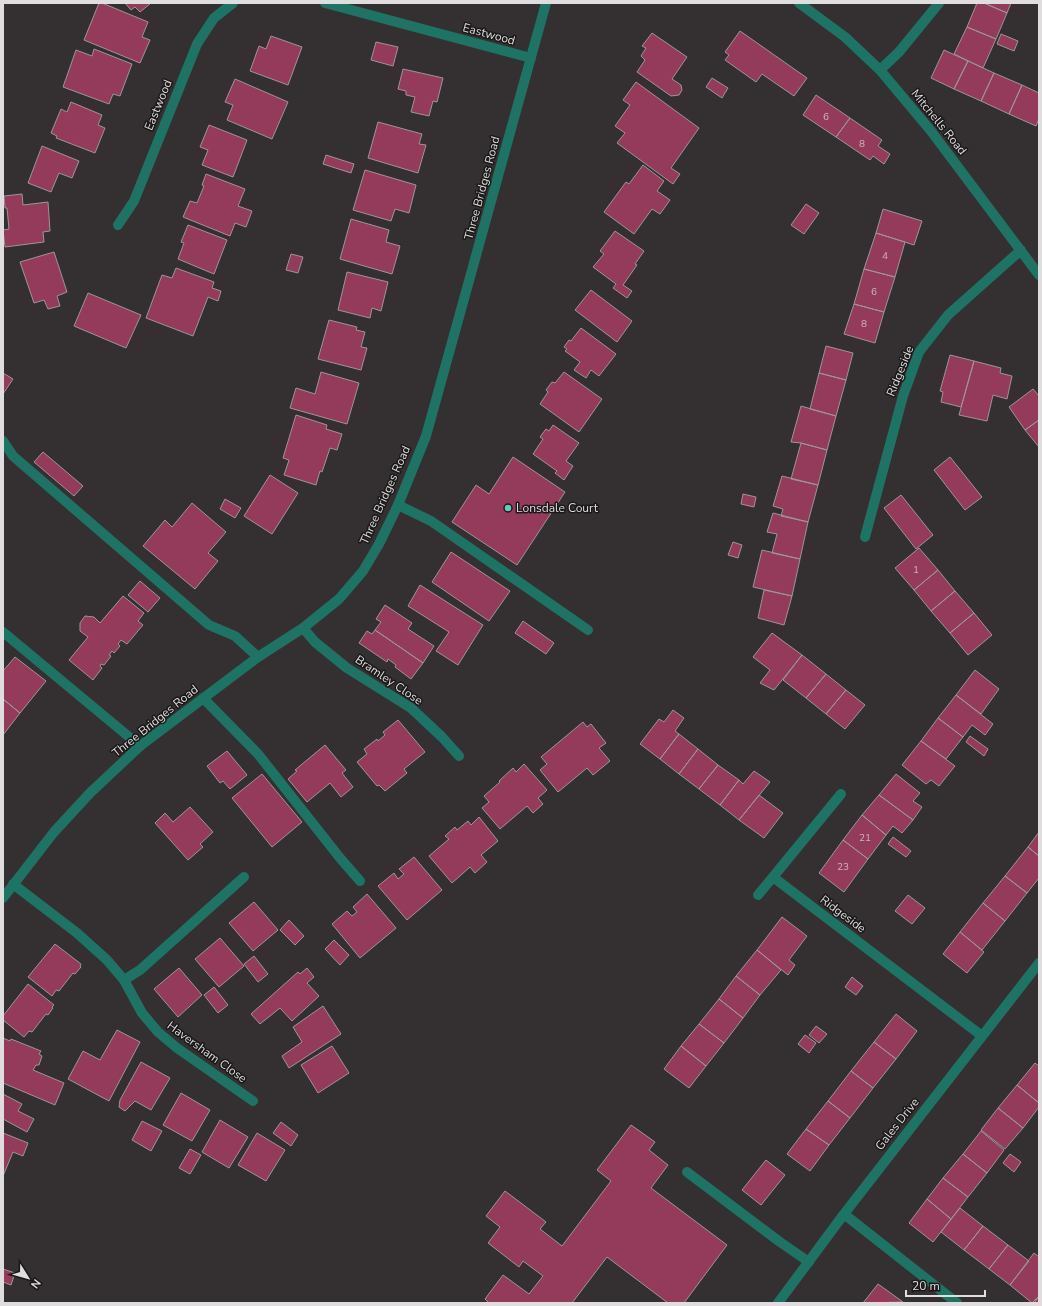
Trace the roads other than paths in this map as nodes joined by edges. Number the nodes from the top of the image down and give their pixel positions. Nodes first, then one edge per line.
1 (233, 3) edge
2 (325, 3) edge
3 (546, 3) edge
4 (799, 3) edge
5 (939, 3) edge
6 (531, 58) junction
7 (880, 70) junction
8 (118, 225) dead end
9 (1021, 250) junction
10 (1039, 275) edge
11 (3, 441) edge
12 (398, 505) junction
13 (865, 538) dead end
14 (303, 628) junction
15 (588, 630) dead end
16 (3, 632) edge
17 (258, 658) junction
18 (203, 698) junction
19 (140, 746) junction
20 (459, 756) dead end
21 (841, 794) dead end
22 (244, 877) dead end
23 (773, 877) junction
24 (360, 881) dead end
25 (13, 884) junction
26 (758, 895) dead end
27 (3, 898) edge
28 (1039, 963) edge
29 (124, 980) junction
30 (982, 1036) junction
31 (253, 1101) dead end
32 (687, 1172) dead end
33 (844, 1214) junction
34 (808, 1262) junction
35 (778, 1303) edge
36 (957, 1303) edge

1 - 8 street, Eastwood
2 - 6 street, Eastwood
3 - 6 street, Three Bridges Road
4 - 7 street, Mitchells Road
5 - 7 street
6 - 12 street, Three Bridges Road
7 - 9 street, Mitchells Road
9 - 10 street, Mitchells Road
9 - 13 street, Ridgeside
11 - 17 street
12 - 14 street, Three Bridges Road
12 - 15 street
14 - 17 street, Three Bridges Road
14 - 20 street, Bramley Close
16 - 19 street
17 - 18 street, Three Bridges Road
18 - 19 street, Three Bridges Road
18 - 24 street
19 - 25 street, Three Bridges Road
21 - 23 street
22 - 29 street
23 - 26 street
23 - 30 street, Ridgeside
25 - 27 street, Three Bridges Road
25 - 29 street, Haversham Close
28 - 30 street, Gales Drive
29 - 31 street, Haversham Close
30 - 33 street, Gales Drive
32 - 34 street
33 - 34 street, Gales Drive
33 - 36 street
34 - 35 street, Gales Drive

